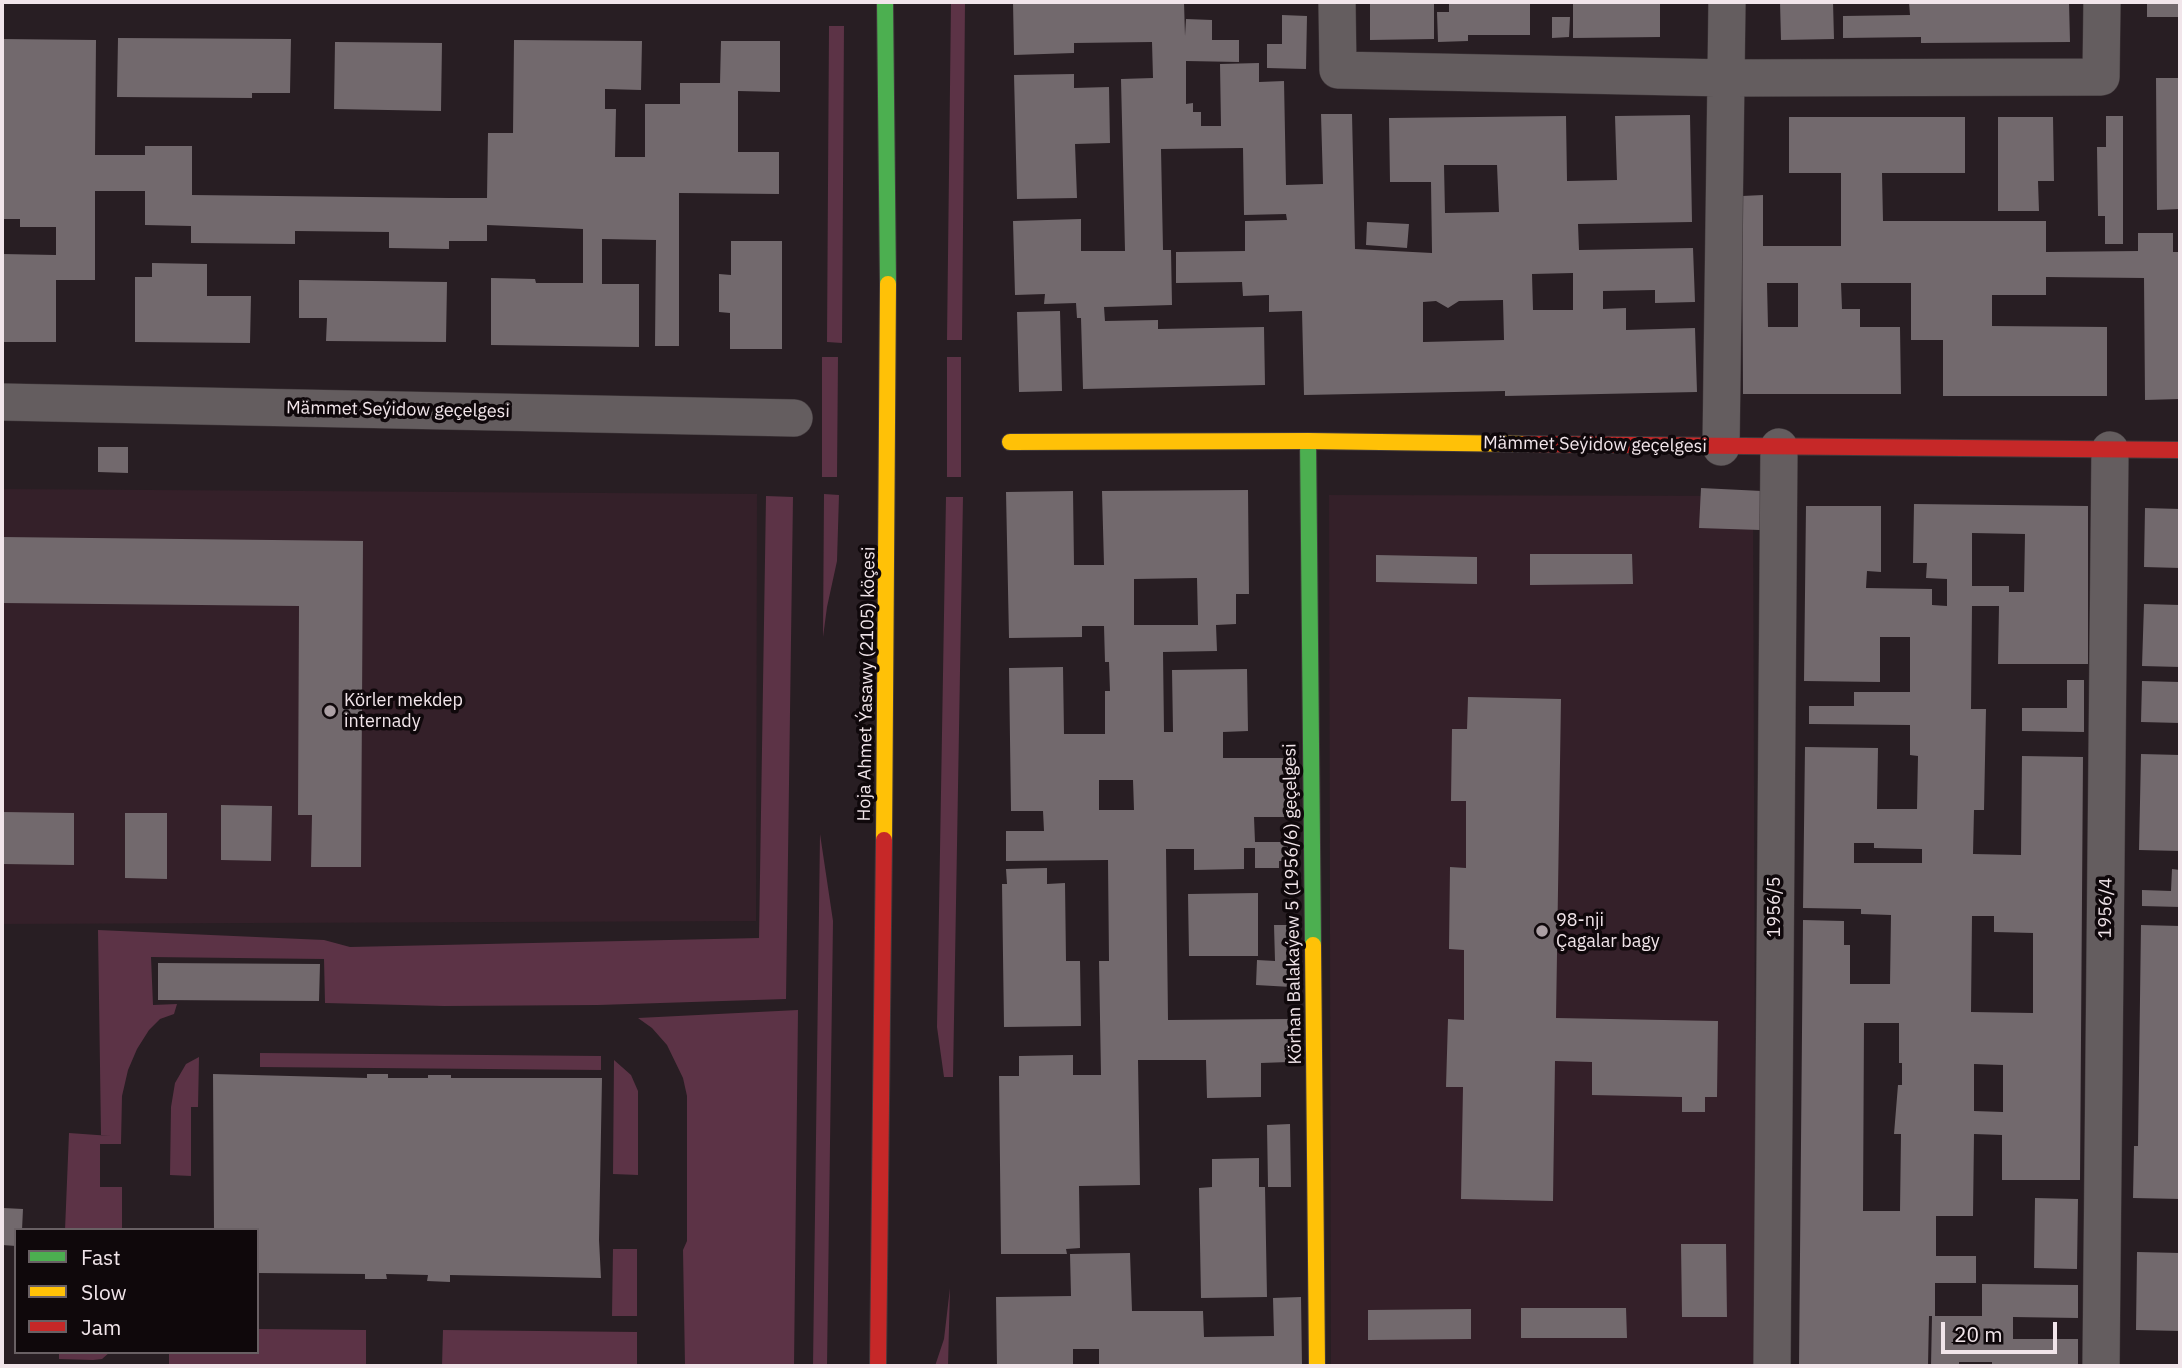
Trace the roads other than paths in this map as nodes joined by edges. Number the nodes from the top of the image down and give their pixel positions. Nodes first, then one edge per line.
1 (885, 2) edge
2 (1337, 2) edge
3 (1727, 2) edge
4 (2102, 2) edge
5 (1727, 78) junction
6 (2, 402) edge
7 (794, 418) dead end
8 (1308, 441) junction
9 (1010, 442) dead end
10 (1721, 447) junction
11 (1779, 447) junction
12 (2110, 450) junction
13 (2180, 450) edge
14 (878, 1366) edge
15 (1317, 1366) edge
16 (1772, 1366) edge
17 (2101, 1366) edge

1 - 14 street, Hoja Ahmet Ýasawy (2105) köçesi
2 - 5 street
3 - 5 street
4 - 5 street
5 - 10 street
6 - 7 street, Mämmet Seýidow geçelgesi
8 - 9 street, Mämmet Seýidow geçelgesi
8 - 10 street, Mämmet Seýidow geçelgesi
8 - 15 street, Körhan Balakaýew 5 (1956/6) geçelgesi
10 - 11 street, Mämmet Seýidow geçelgesi
11 - 12 street, Mämmet Seýidow geçelgesi
11 - 16 street, 1956/5
12 - 13 street, Mämmet Seýidow geçelgesi
12 - 17 street, 1956/4

